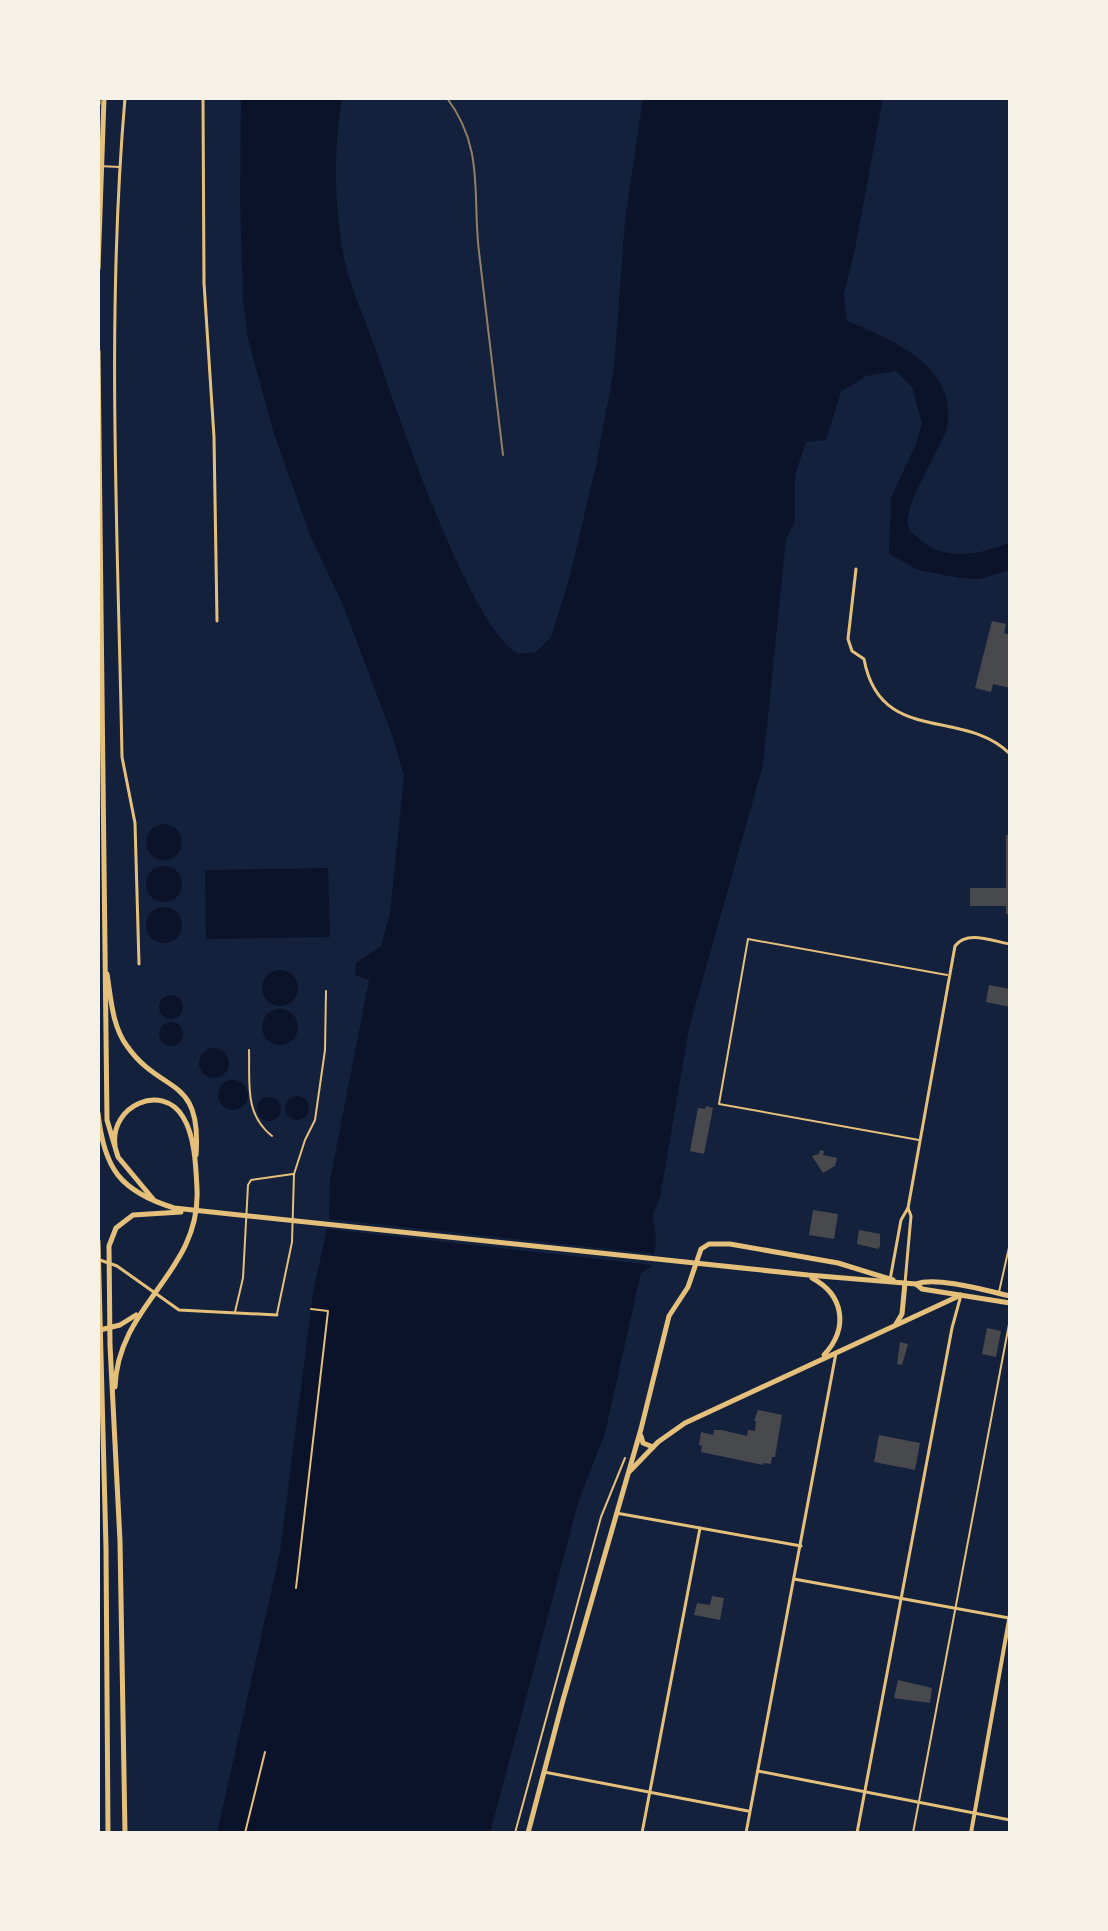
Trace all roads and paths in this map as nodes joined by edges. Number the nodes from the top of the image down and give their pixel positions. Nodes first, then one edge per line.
1 (104, 98) edge
2 (125, 98) edge
3 (203, 98) edge
4 (98, 166) edge
5 (120, 167) junction
6 (98, 269) edge
7 (98, 351) edge
8 (856, 569) dead end
9 (217, 621) dead end
10 (1010, 754) edge
11 (1010, 944) edge
12 (105, 955) junction
13 (139, 964) dead end
14 (951, 975) junction
15 (326, 991) dead end
16 (249, 1050) dead end
17 (98, 1113) edge
18 (272, 1136) dead end
19 (921, 1141) junction
20 (118, 1157) junction
21 (195, 1164) junction
22 (294, 1174) junction
23 (155, 1201) junction
24 (908, 1208) junction
25 (190, 1212) junction
26 (98, 1241) edge
27 (1010, 1243) edge
28 (98, 1260) edge
29 (109, 1262) junction
30 (808, 1275) junction
31 (890, 1280) junction
32 (905, 1283) junction
33 (916, 1284) junction
34 (154, 1293) junction
35 (999, 1293) junction
36 (962, 1294) junction
37 (1010, 1296) edge
38 (1010, 1303) edge
39 (311, 1309) dead end
40 (140, 1312) junction
41 (235, 1312) junction
42 (277, 1315) joint
43 (1010, 1319) edge
44 (895, 1327) junction
45 (110, 1328) junction
46 (100, 1330) edge
47 (836, 1351) junction
48 (820, 1359) junction
49 (113, 1404) junction
50 (641, 1429) junction
51 (653, 1447) junction
52 (628, 1448) dead end
53 (629, 1472) junction
54 (616, 1513) junction
55 (700, 1528) junction
56 (801, 1546) junction
57 (794, 1579) junction
58 (296, 1588) dead end
59 (903, 1598) junction
60 (955, 1608) junction
61 (1010, 1617) edge
62 (265, 1752) dead end
63 (758, 1771) junction
64 (544, 1772) junction
65 (864, 1791) junction
66 (650, 1794) junction
67 (919, 1802) junction
68 (750, 1811) junction
69 (975, 1813) junction
70 (1010, 1820) edge
71 (108, 1833) edge
72 (125, 1833) edge
73 (245, 1833) edge
74 (515, 1833) edge
75 (528, 1833) edge
76 (642, 1833) edge
77 (746, 1833) edge
78 (857, 1833) edge
79 (913, 1833) edge
80 (971, 1833) edge

1 - 6 main road
2 - 5 street
3 - 9 street
4 - 5 lane
5 - 13 street
7 - 12 main road
8 - 10 street
11 - 14 street
12 - 20 main road
12 - 21 main road
14 - 19 street
14 - 19 lane
15 - 22 lane
16 - 18 lane
17 - 23 main road
19 - 24 street
20 - 21 main road
20 - 23 main road
21 - 34 main road
22 - 41 lane
22 - 42 lane
23 - 25 main road
24 - 31 street
24 - 32 street
25 - 29 main road
25 - 30 main road
26 - 28 main road
27 - 35 lane
28 - 29 street
28 - 46 main road
29 - 34 street
29 - 45 main road
30 - 31 main road
30 - 48 main road
31 - 32 main road
31 - 50 main road
32 - 33 main road
32 - 44 main road
33 - 35 main road
33 - 36 main road
34 - 40 main road
34 - 41 street
35 - 37 main road
36 - 38 main road
36 - 44 main road
36 - 59 street
39 - 58 path
40 - 45 main road
40 - 49 main road
41 - 42 street
43 - 60 lane
44 - 47 main road
45 - 46 main road
45 - 49 main road
46 - 71 main road
47 - 48 main road
47 - 56 street
48 - 51 main road
49 - 72 main road
50 - 51 main road
50 - 53 main road
51 - 53 main road
52 - 74 path
53 - 54 main road
54 - 55 street
54 - 64 main road
55 - 56 street
55 - 66 street
56 - 57 street
57 - 59 street
57 - 63 street
59 - 60 street
59 - 65 street
60 - 61 street
60 - 67 lane
61 - 69 street
62 - 73 path
63 - 65 street
63 - 68 street
64 - 66 street
64 - 75 main road
65 - 67 street
65 - 78 street
66 - 68 street
66 - 76 street
67 - 69 street
67 - 79 lane
68 - 77 street
69 - 70 street
69 - 80 street

